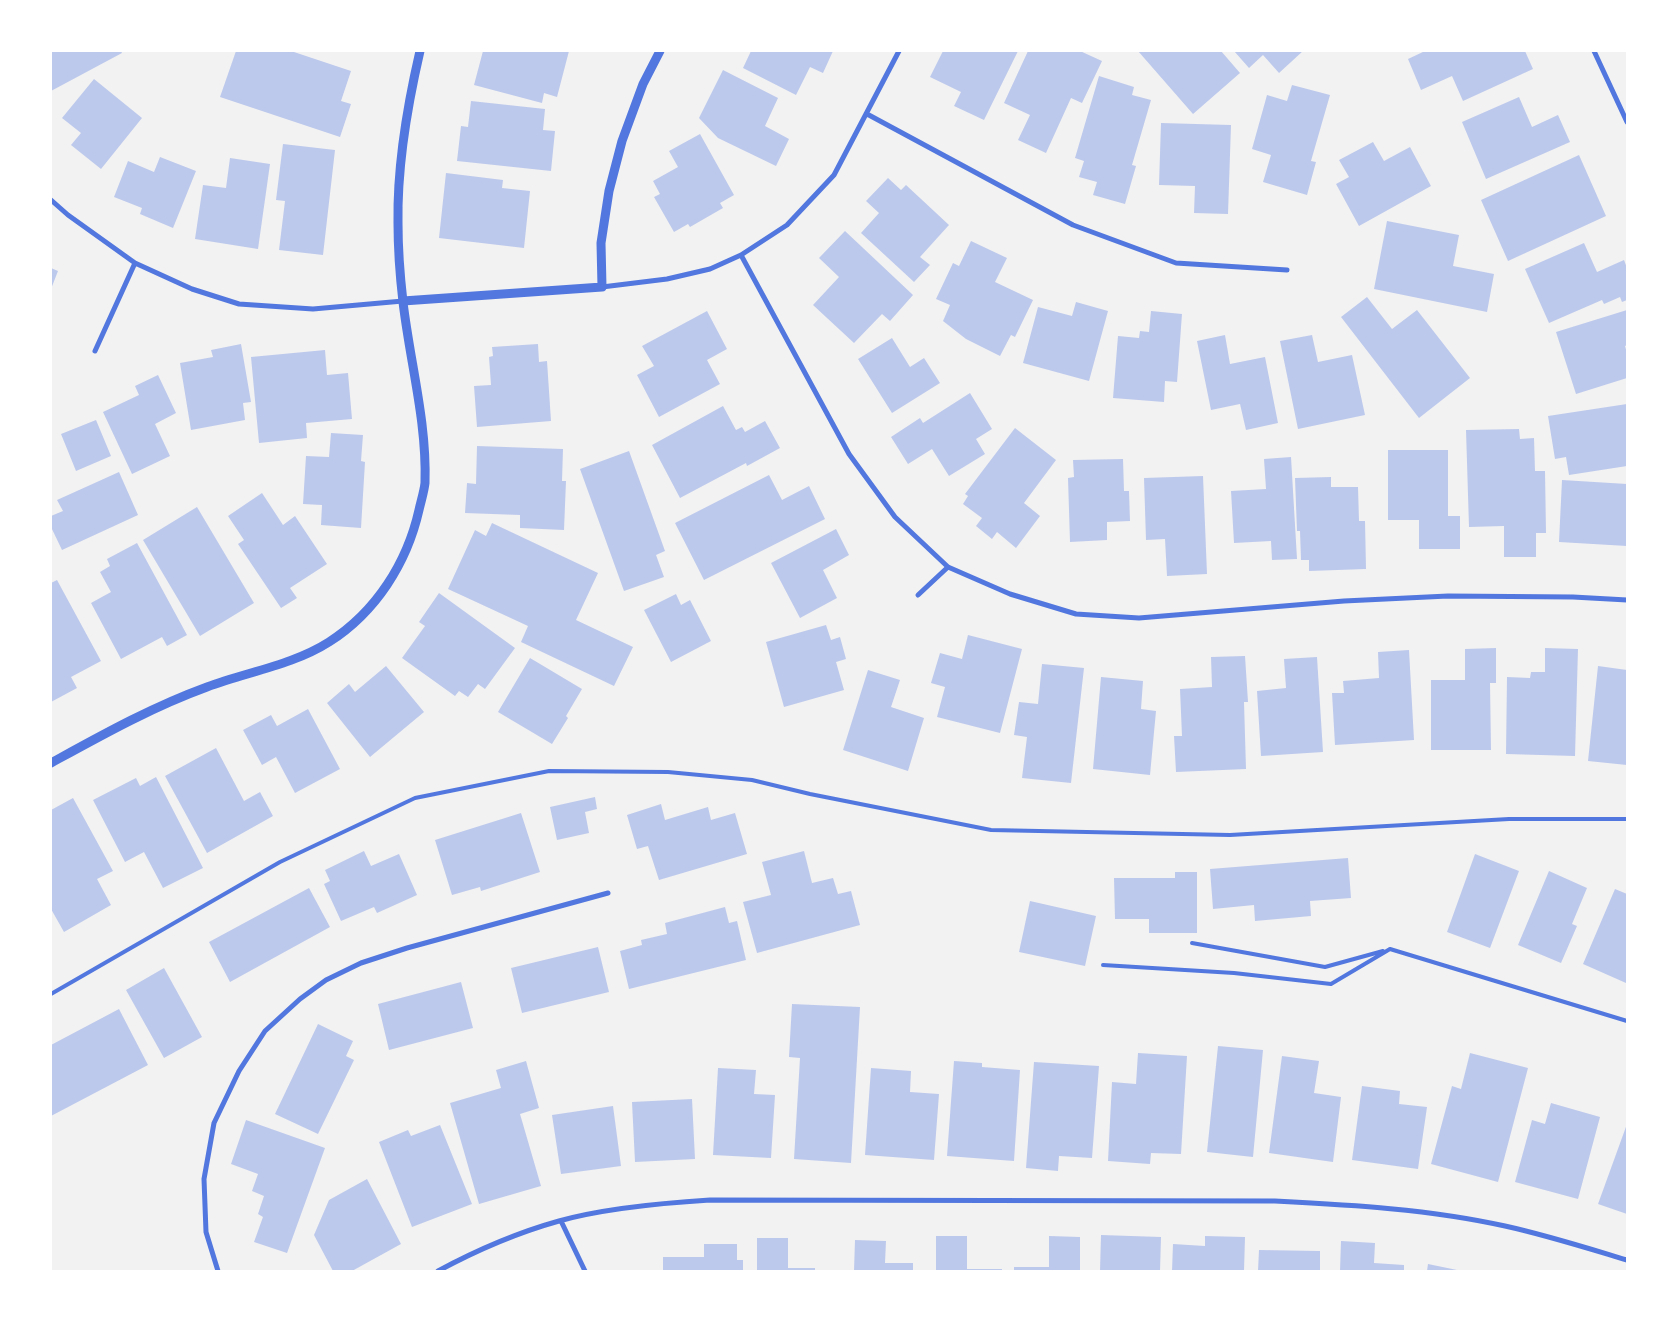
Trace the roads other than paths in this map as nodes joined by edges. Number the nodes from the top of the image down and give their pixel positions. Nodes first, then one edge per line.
1 (420, 51) edge
2 (660, 51) edge
3 (899, 51) edge
4 (1594, 51) edge
5 (867, 114) junction
6 (1627, 122) edge
7 (51, 200) edge
8 (742, 255) junction
9 (135, 263) junction
10 (1287, 270) dead end
11 (602, 287) junction
12 (402, 301) junction
13 (95, 351) dead end
14 (948, 566) junction
15 (918, 595) dead end
16 (1627, 600) edge
17 (51, 763) edge
18 (1627, 819) edge
19 (608, 893) dead end
20 (1192, 943) dead end
21 (1390, 949) junction
22 (1103, 965) dead end
23 (51, 994) edge
24 (1627, 1021) edge
25 (561, 1221) junction
26 (1627, 1260) edge
27 (218, 1271) edge
28 (438, 1271) edge
29 (585, 1271) edge

1 - 12 street
2 - 11 street
3 - 5 street
4 - 6 street
5 - 8 street
5 - 10 street
7 - 9 street
8 - 11 street
8 - 14 street
9 - 12 street
9 - 13 street
11 - 12 street
12 - 17 street
14 - 15 street
14 - 16 street
18 - 23 lane
19 - 27 street
20 - 21 lane
21 - 22 lane
21 - 24 lane
25 - 26 street
25 - 28 street
25 - 29 street

